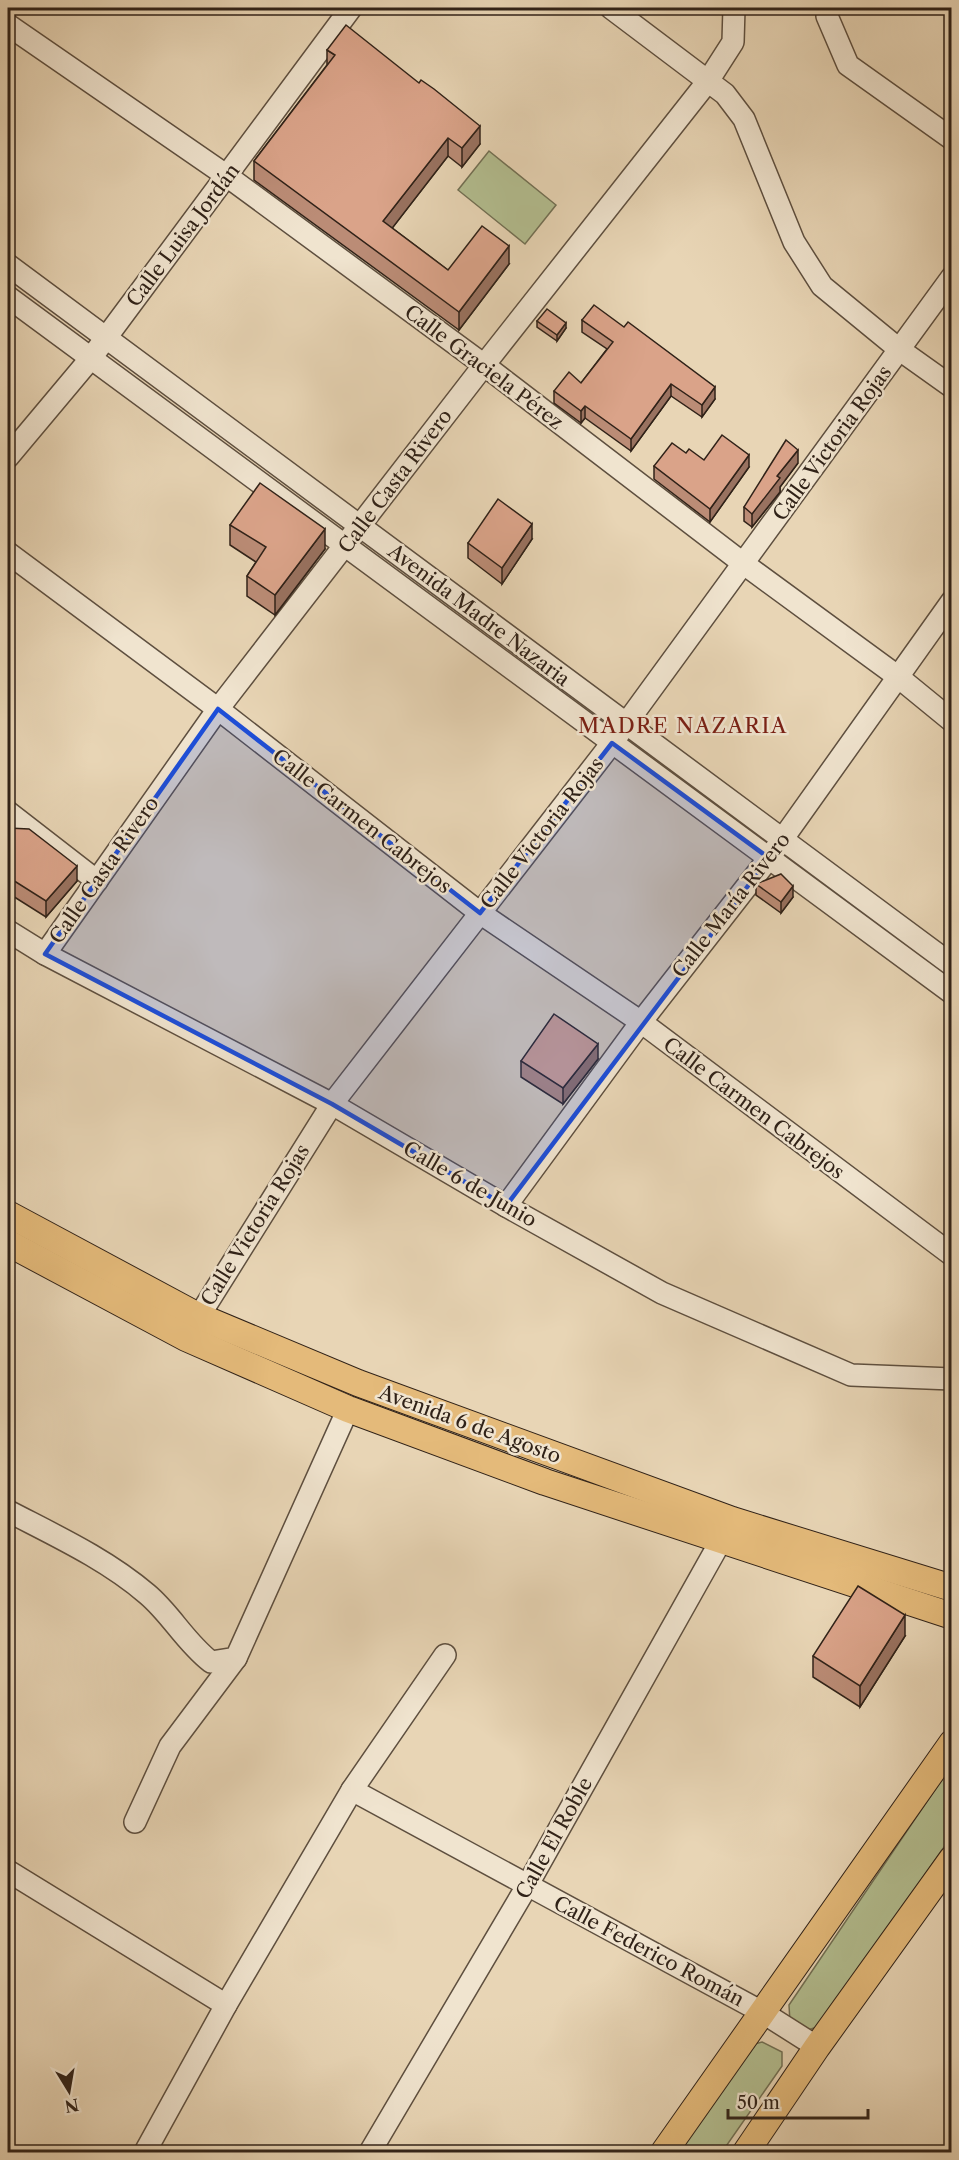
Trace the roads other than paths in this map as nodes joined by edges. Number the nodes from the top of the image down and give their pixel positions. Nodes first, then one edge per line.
1 (351, 8) edge
2 (611, 8) edge
3 (734, 8) edge
4 (829, 8) edge
5 (8, 26) edge
6 (708, 81) junction
7 (951, 138) edge
8 (227, 176) junction
9 (8, 265) edge
10 (951, 277) edge
11 (8, 297) edge
12 (106, 338) junction
13 (900, 350) junction
14 (91, 358) junction
15 (484, 365) junction
16 (951, 387) edge
17 (8, 457) edge
18 (360, 527) junction
19 (345, 547) junction
20 (8, 553) edge
21 (744, 564) junction
22 (951, 602) edge
23 (897, 676) junction
24 (218, 709) junction
25 (951, 721) edge
26 (626, 724) junction
27 (612, 743) junction
28 (8, 812) edge
29 (782, 840) junction
30 (769, 858) junction
31 (97, 881) junction
32 (480, 913) junction
33 (8, 931) edge
34 (45, 954) junction
35 (951, 965) edge
36 (951, 993) edge
37 (640, 1022) junction
38 (333, 1104) junction
39 (506, 1206) junction
40 (8, 1214) edge
41 (8, 1243) edge
42 (951, 1255) edge
43 (192, 1327) junction
44 (951, 1379) edge
45 (348, 1409) junction
46 (8, 1511) edge
47 (726, 1531) junction
48 (951, 1588) edge
49 (951, 1616) edge
50 (445, 1655) dead end
51 (236, 1658) junction
52 (951, 1743) edge
53 (352, 1790) junction
54 (135, 1821) dead end
55 (951, 1859) edge
56 (8, 1871) edge
57 (527, 1886) junction
58 (226, 2005) junction
59 (762, 2012) junction
60 (817, 2047) junction
61 (145, 2152) edge
62 (370, 2152) edge
63 (664, 2152) edge
64 (746, 2152) edge

1 - 8 street, Calle Luisa Jordán
2 - 6 street
3 - 6 street, Calle Casta Rivero
4 - 7 street
5 - 8 street, Calle Graciela Pérez
6 - 13 street
6 - 15 street, Calle Casta Rivero
8 - 12 street, Calle Luisa Jordán
8 - 15 street, Calle Graciela Pérez
9 - 12 street, Avenida Madre Nazaria
10 - 13 street, Calle Victoria Rojas
11 - 14 street, Avenida Madre Nazaria
12 - 14 street, Calle Luisa Jordán
12 - 18 street, Avenida Madre Nazaria
13 - 16 street
13 - 21 street, Calle Victoria Rojas
14 - 17 street, Calle Luisa Jordán
14 - 19 street, Avenida Madre Nazaria
15 - 18 street, Calle Casta Rivero
15 - 21 street, Calle Graciela Pérez
18 - 19 street, Calle Casta Rivero
18 - 26 street, Avenida Madre Nazaria
19 - 24 street, Calle Casta Rivero
19 - 27 street, Avenida Madre Nazaria
20 - 24 street, Calle Carmen Cabrejos
21 - 23 street, Calle Graciela Pérez
21 - 26 street, Calle Victoria Rojas
22 - 23 street, Calle María Rivero
23 - 25 street, Calle Graciela Pérez
23 - 29 street, Calle María Rivero
24 - 31 street, Calle Casta Rivero
24 - 32 street, Calle Carmen Cabrejos
26 - 27 street, Calle Victoria Rojas
26 - 29 street, Avenida Madre Nazaria
27 - 30 street, Avenida Madre Nazaria
27 - 32 street, Calle Victoria Rojas
28 - 31 street
29 - 30 street, Calle María Rivero
29 - 35 street, Avenida Madre Nazaria
30 - 36 street, Avenida Madre Nazaria
30 - 37 street, Calle María Rivero
31 - 34 street, Calle Casta Rivero
32 - 37 street, Calle Carmen Cabrejos
32 - 38 street, Calle Victoria Rojas
33 - 34 street, Calle 6 de Junio
34 - 38 street, Calle 6 de Junio
37 - 39 street, Calle María Rivero
37 - 42 street, Calle Carmen Cabrejos
38 - 39 street, Calle 6 de Junio
38 - 43 street, Calle Victoria Rojas
39 - 44 street, Calle 6 de Junio
40 - 43 main road, Avenida 6 de Agosto
41 - 43 main road, Avenida 6 de Agosto
43 - 45 main road, Avenida 6 de Agosto
43 - 47 main road, Avenida 6 de Agosto
45 - 47 main road, Avenida 6 de Agosto
45 - 51 street
46 - 51 street
47 - 48 main road, Avenida 6 de Agosto
47 - 49 main road, Avenida 6 de Agosto
47 - 57 street, Calle El Roble
50 - 53 street
51 - 54 street
52 - 59 main road
53 - 57 street, Calle Federico Román
53 - 58 street
55 - 60 main road
56 - 58 street
57 - 59 street, Calle Federico Román
57 - 62 street, Calle El Roble
58 - 61 street
59 - 60 street, Calle Federico Román
59 - 63 main road
60 - 64 main road

